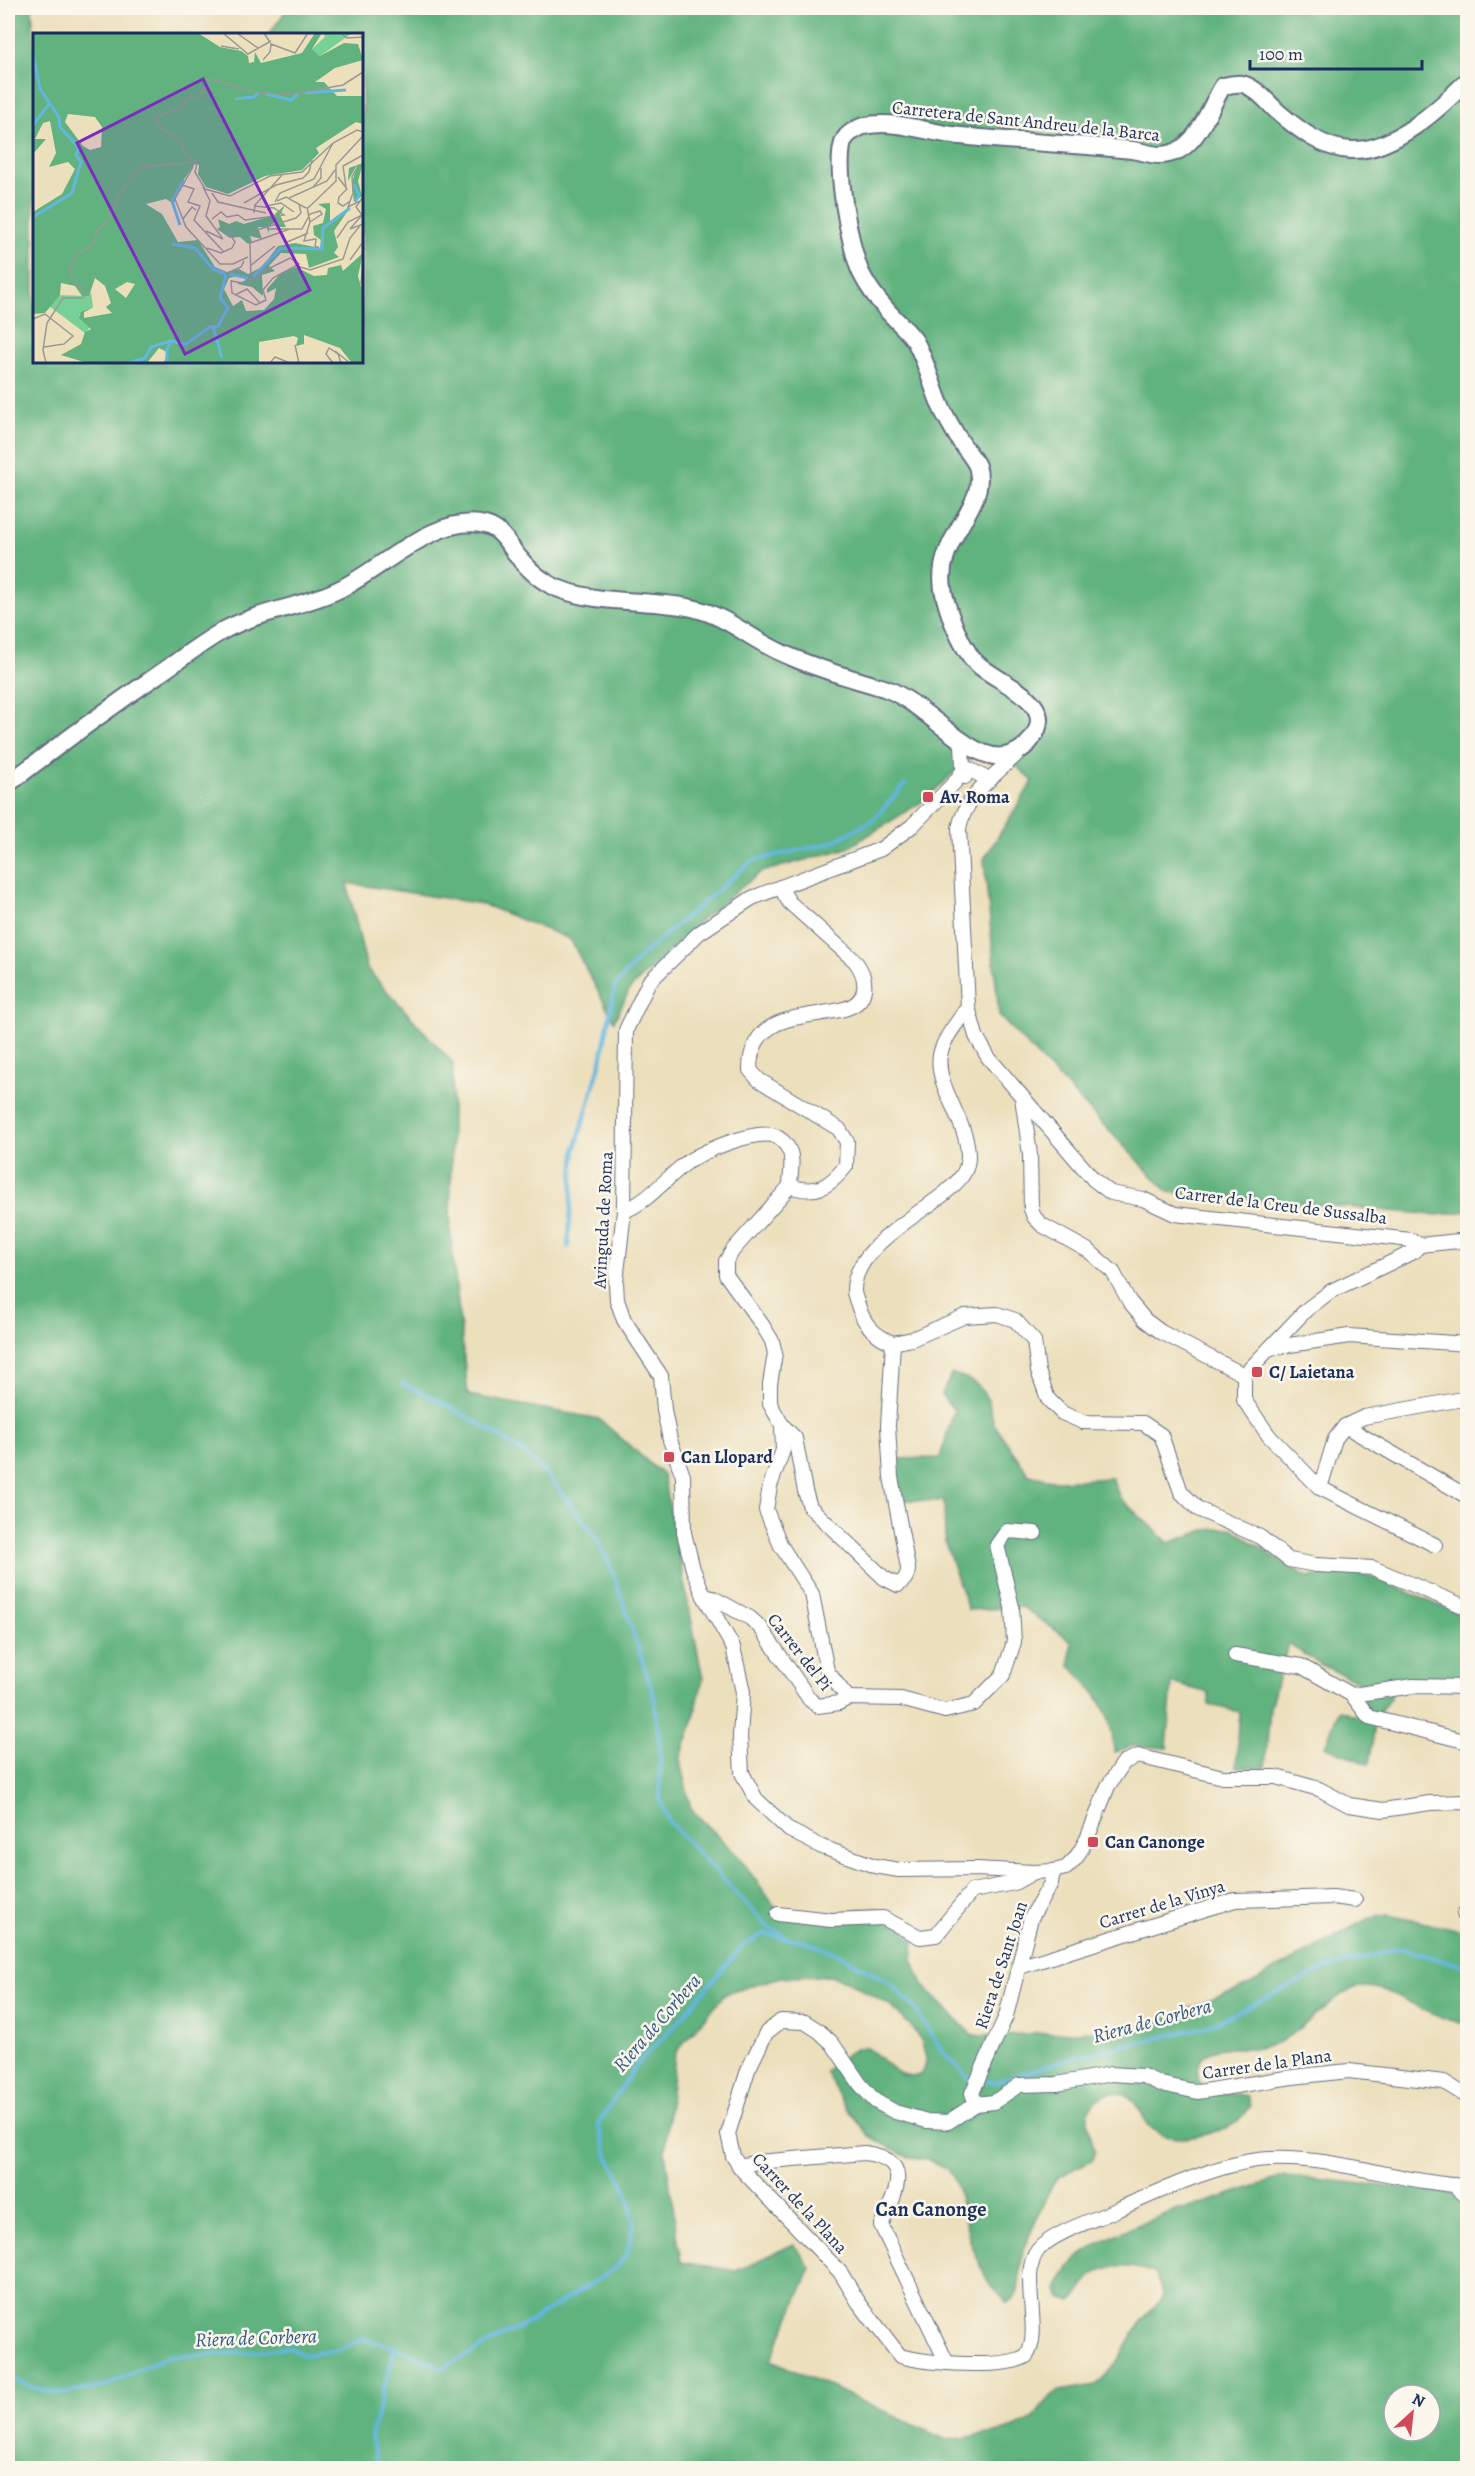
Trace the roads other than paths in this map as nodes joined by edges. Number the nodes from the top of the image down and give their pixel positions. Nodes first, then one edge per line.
1 (1467, 80) edge
2 (961, 740) junction
3 (1025, 747) junction
4 (986, 755) junction
5 (965, 775) junction
6 (990, 779) junction
7 (8, 784) edge
8 (780, 887) junction
9 (968, 1007) junction
10 (1021, 1095) junction
11 (790, 1186) junction
12 (624, 1212) junction
13 (1467, 1240) edge
14 (1420, 1245) junction
15 (893, 1343) junction
16 (1467, 1344) edge
17 (1270, 1348) junction
18 (1244, 1375) junction
19 (1467, 1398) edge
20 (782, 1425) junction
21 (1345, 1426) junction
22 (1467, 1485) edge
23 (1450, 1486) junction
24 (1320, 1488) junction
25 (1467, 1497) edge
26 (1035, 1533) dead end
27 (1435, 1545) dead end
28 (704, 1596) junction
29 (1467, 1608) edge
30 (1235, 1655) dead end
31 (1467, 1687) edge
32 (1352, 1695) junction
33 (848, 1698) junction
34 (1467, 1742) edge
35 (1467, 1803) edge
36 (1053, 1871) junction
37 (1034, 1872) junction
38 (1355, 1900) dead end
39 (778, 1914) dead end
40 (1018, 1967) junction
41 (1467, 2097) edge
42 (974, 2098) junction
43 (739, 2166) junction
44 (1461, 2186) edge
45 (1467, 2198) edge
46 (947, 2363) junction

1 - 3 street, Carretera de Sant Andreu de la Barca
2 - 4 street
2 - 5 street
2 - 7 street
3 - 4 street
3 - 6 street, Carretera de Sant Andreu de la Barca
4 - 5 street, Avinguda de Roma
4 - 6 street
5 - 6 street
5 - 8 street, Avinguda de Roma
6 - 9 street, Carrer de la Creu de Sussalba
8 - 11 street
8 - 12 street, Avinguda de Roma
9 - 10 street, Carrer de la Creu de Sussalba
9 - 15 street
10 - 14 street, Carrer de la Creu de Sussalba
10 - 18 street
11 - 12 street
11 - 20 street
12 - 28 street, Avinguda de Roma
13 - 14 street, Carrer de la Creu de Sussalba
14 - 17 street
15 - 20 street
15 - 29 street
16 - 17 street
17 - 18 street
18 - 24 street
19 - 21 street
20 - 33 street
21 - 23 street
21 - 24 street
22 - 23 street
23 - 25 street
24 - 27 street
26 - 33 street, Carrer del Pi
28 - 33 street, Carrer del Pi
28 - 37 street, Avinguda de Roma
30 - 32 street
31 - 32 street
32 - 34 street
35 - 36 street
36 - 37 street, Avinguda de Roma
36 - 40 street, Riera de Sant Joan
37 - 39 street
38 - 40 street, Carrer de la Vinya
40 - 42 street, Riera de Sant Joan
41 - 42 street, Carrer de la Plana
42 - 43 street, Carrer de la Plana
43 - 46 street, Carrer de la Plana
43 - 46 street
44 - 45 street
44 - 46 street, Carrer de la Plana

